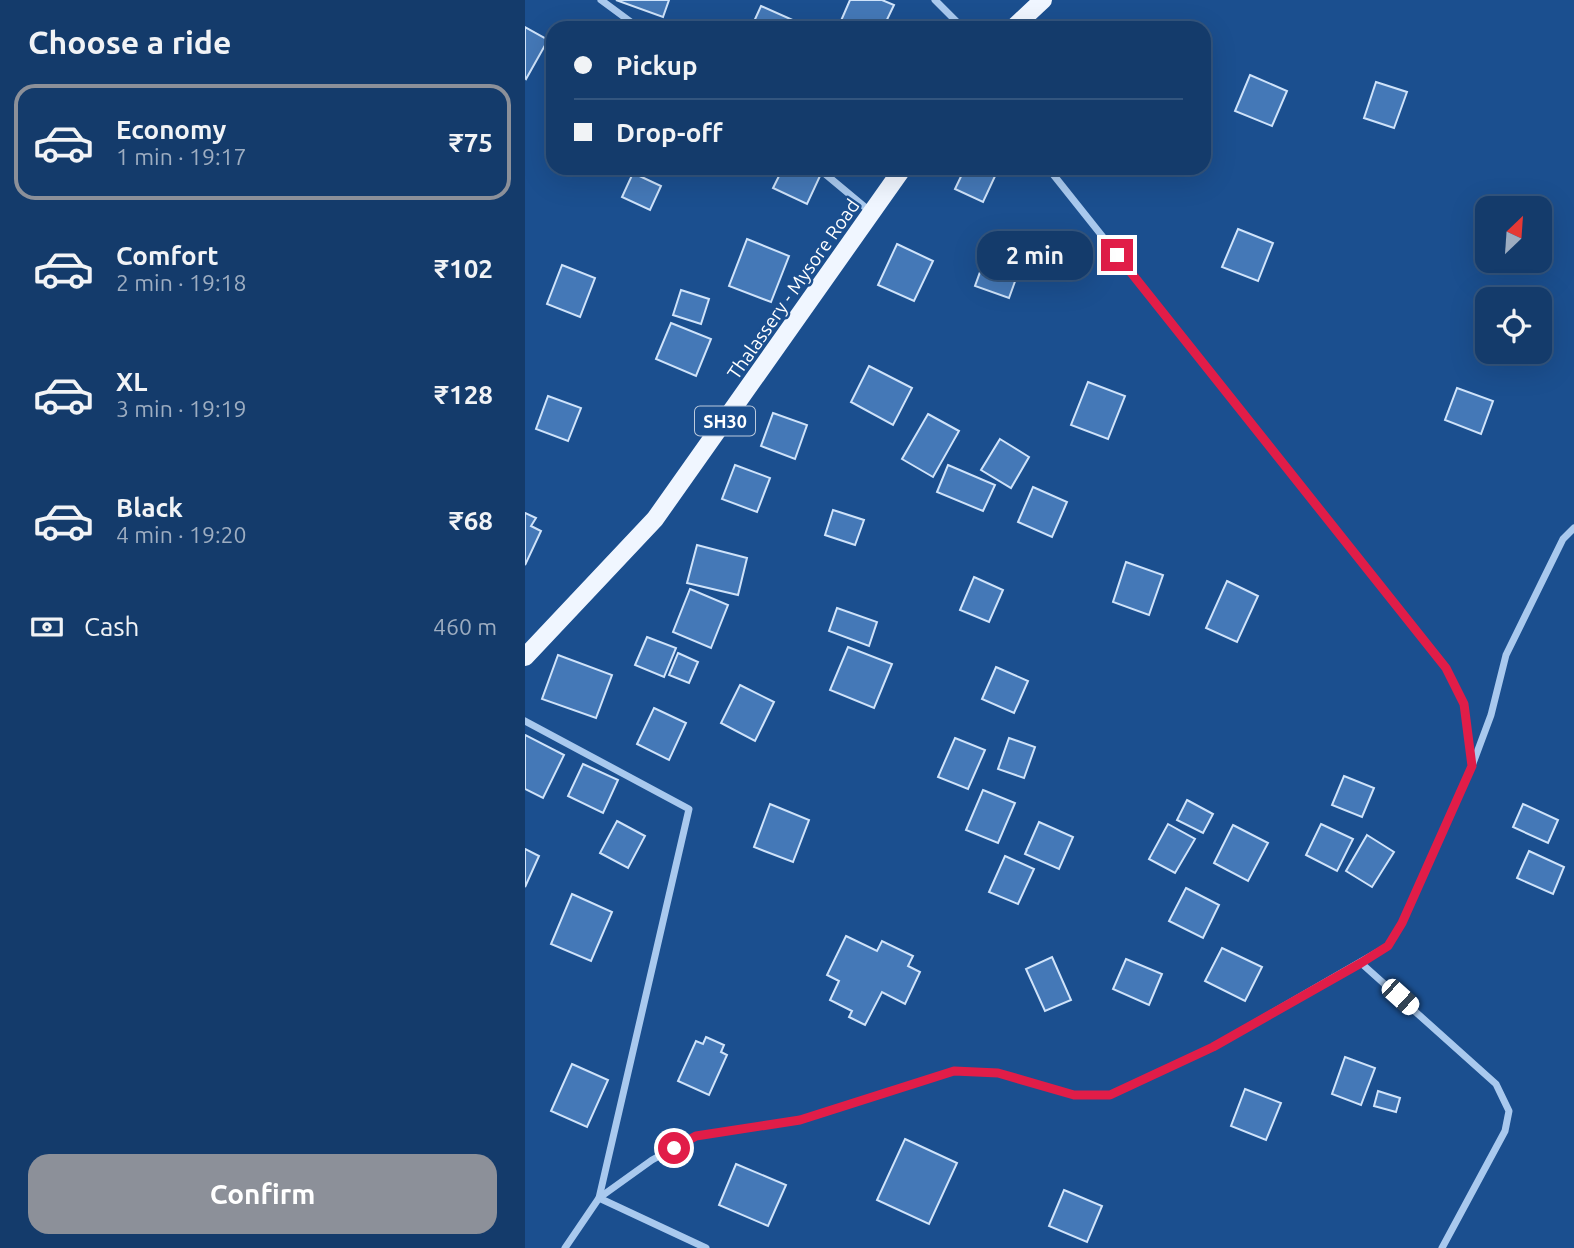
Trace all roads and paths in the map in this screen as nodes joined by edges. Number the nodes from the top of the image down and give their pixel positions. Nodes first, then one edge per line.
1 (601, 0) edge
2 (935, 0) edge
3 (1043, 0) edge
4 (630, 21) edge
5 (956, 21) edge
6 (1020, 21) edge
7 (826, 175) edge
8 (898, 175) edge
9 (1054, 175) edge
10 (872, 213) junction
11 (1574, 528) edge
12 (525, 657) edge
13 (525, 721) edge
14 (1472, 766) junction
15 (1361, 963) junction
16 (599, 1198) junction
17 (565, 1248) edge
18 (706, 1248) edge
19 (1442, 1248) edge

1 - 4 street
2 - 5 street
3 - 6 main road
7 - 10 street
8 - 10 main road, Thalassery - Mysore Road / SH30
9 - 14 street
10 - 12 main road, Thalassery - Mysore Road / SH30
11 - 14 street
13 - 16 street
14 - 15 street
15 - 16 street
15 - 19 street
16 - 17 street
16 - 18 street

